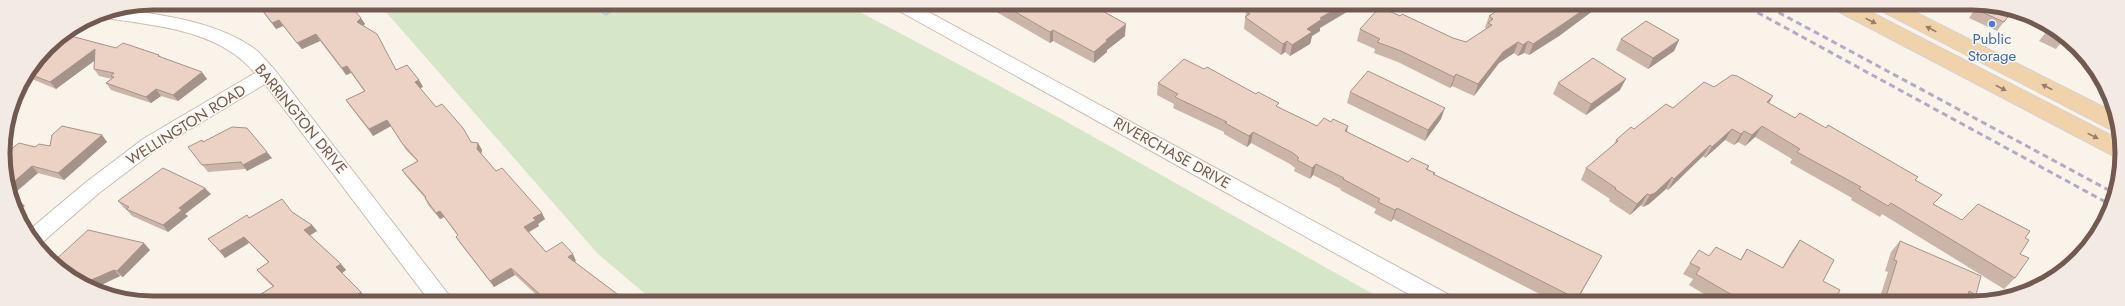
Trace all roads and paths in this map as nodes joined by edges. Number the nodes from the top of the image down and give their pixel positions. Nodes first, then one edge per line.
1 (911, 10) edge
2 (1850, 10) edge
3 (1895, 10) edge
4 (120, 14) edge
5 (267, 74) junction
6 (2082, 105) junction
7 (2111, 120) edge
8 (2066, 122) junction
9 (2115, 147) edge
10 (37, 236) edge
11 (439, 296) edge
12 (1432, 296) edge

1 - 12 street, RIVERCHASE DRIVE
2 -> 8 main road
6 -> 3 main road
4 - 5 street, BARRINGTON DRIVE
5 - 10 street, WELLINGTON ROAD
5 - 11 street, BARRINGTON DRIVE
6 - 7 main road
6 - 8 main road
8 -> 9 main road

